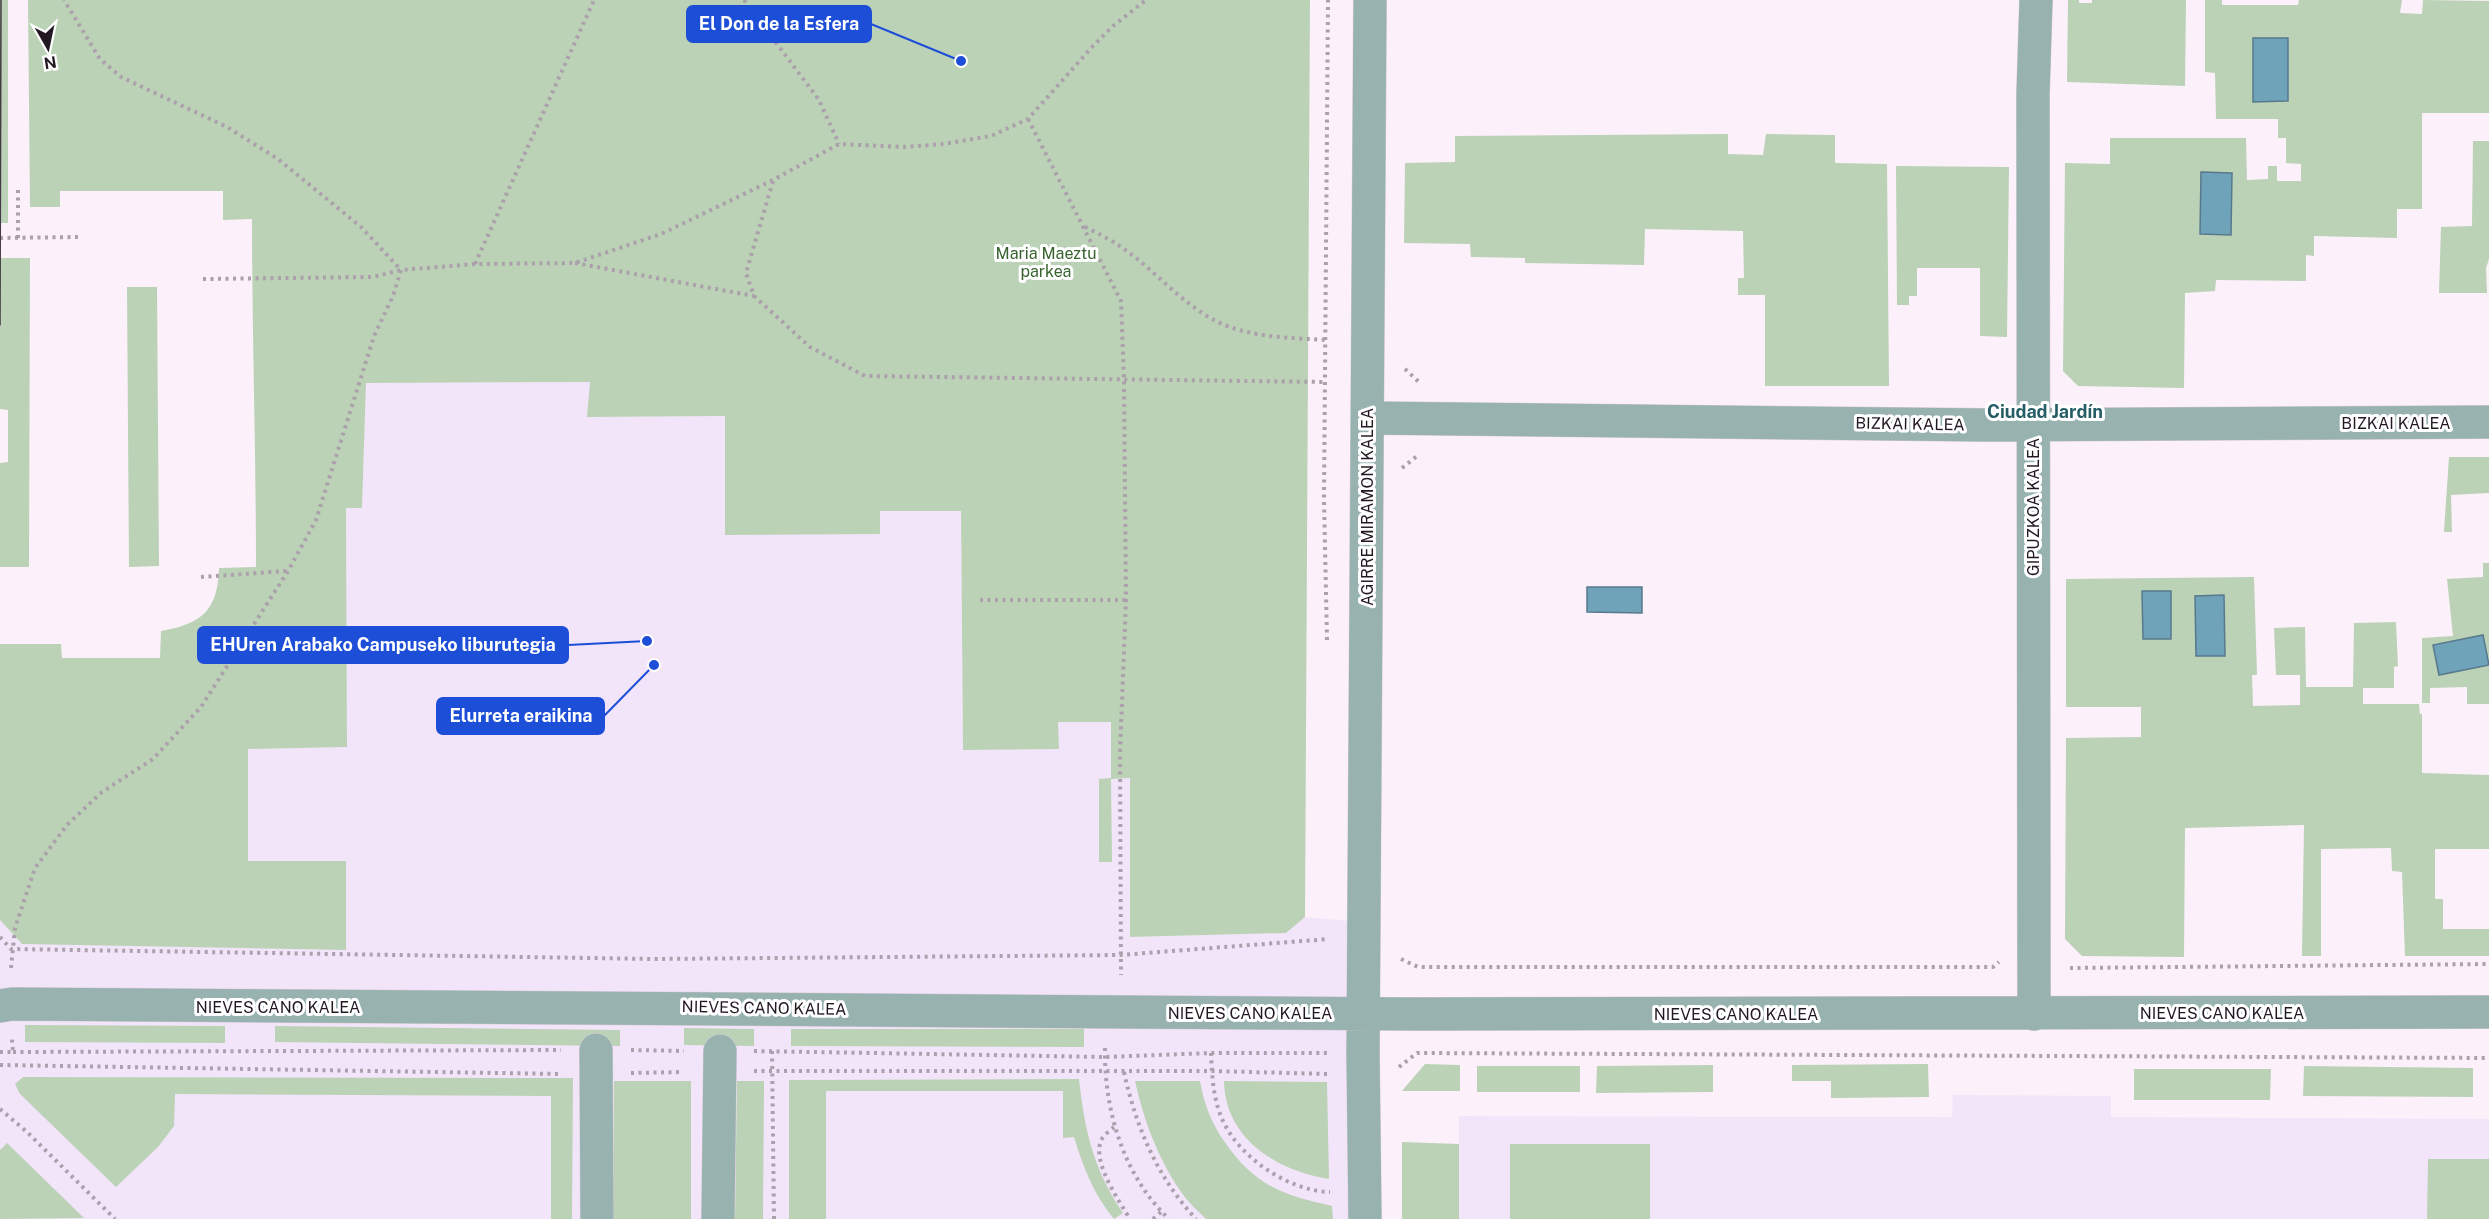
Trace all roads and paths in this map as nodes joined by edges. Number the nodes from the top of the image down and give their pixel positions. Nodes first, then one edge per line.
1 (64, 0) edge
2 (594, 0) edge
3 (744, 0) edge
4 (1146, 0) edge
5 (1328, 0) edge
6 (1370, 0) edge
7 (2036, 0) edge
8 (1028, 119) junction
9 (839, 144) junction
10 (774, 180) junction
11 (18, 190) dead end
12 (1085, 226) junction
13 (79, 237) dead end
14 (0, 238) edge
15 (18, 238) junction
16 (574, 263) junction
17 (475, 264) junction
18 (401, 270) junction
19 (203, 279) dead end
20 (754, 297) junction
21 (1325, 340) junction
22 (1396, 362) dead end
23 (1124, 380) junction
24 (1420, 383) dead end
25 (1368, 418) junction
26 (2489, 422) edge
27 (2033, 425) junction
28 (1422, 452) dead end
29 (1395, 474) dead end
30 (288, 571) junction
31 (201, 577) dead end
32 (980, 600) dead end
33 (1126, 600) junction
34 (0, 937) edge
35 (1363, 939) junction
36 (2034, 948) junction
37 (11, 949) junction
38 (1120, 955) junction
39 (2489, 964) edge
40 (1121, 978) dead end
41 (4, 1004) edge
42 (1105, 1012) junction
43 (2489, 1012) edge
44 (1365, 1013) junction
45 (2034, 1014) junction
46 (596, 1050) junction
47 (720, 1051) junction
48 (772, 1051) junction
49 (13, 1052) dead end
50 (1211, 1053) junction
51 (1340, 1053) dead end
52 (1105, 1056) junction
53 (2489, 1058) edge
54 (1398, 1067) dead end
55 (1124, 1072) dead end
56 (0, 1109) edge
57 (1114, 1127) junction
58 (1334, 1192) dead end
59 (1161, 1212) junction
60 (115, 1219) edge
61 (597, 1219) edge
62 (718, 1219) edge
63 (774, 1219) edge
64 (1130, 1219) edge
65 (1153, 1219) edge
66 (1169, 1219) edge
67 (1196, 1219) edge
68 (1365, 1219) edge

1 - 18 path
2 - 17 path
3 - 9 path
4 - 8 path
5 - 21 path
6 - 25 street, AGIRRE MIRAMON KALEA
7 - 27 street, GIPUZKOA KALEA
8 - 9 path
8 - 12 path
9 - 10 path
10 - 16 path
10 - 20 path
11 - 15 path
12 - 21 path
12 - 23 path
13 - 15 path
14 - 15 path
16 - 17 path
16 - 20 path
17 - 18 path
18 - 19 path
18 - 30 path
20 - 23 path
21 - 23 path
22 - 24 path
23 - 33 path
25 - 27 street, BIZKAI KALEA
25 - 35 street, AGIRRE MIRAMON KALEA
26 - 27 street, BIZKAI KALEA
27 - 36 street, GIPUZKOA KALEA
28 - 29 path
30 - 31 path
30 - 37 path
32 - 33 path
33 - 38 path
34 - 37 path
35 - 36 path
35 - 38 path
35 - 44 street, AGIRRE MIRAMON KALEA
36 - 39 path
36 - 45 street, GIPUZKOA KALEA
37 - 38 path
38 - 40 path
41 - 42 street, NIEVES CANO KALEA
42 - 44 street, NIEVES CANO KALEA
42 - 52 path
43 - 45 street, NIEVES CANO KALEA
44 - 45 street, NIEVES CANO KALEA
44 - 68 street, AGIRRE MIRAMON KALEA
46 - 47 path
46 - 49 path
46 - 61 street
47 - 48 path
47 - 62 street
48 - 52 path
48 - 63 path
50 - 51 path
50 - 52 path
50 - 58 path
52 - 57 path
53 - 54 path
55 - 67 path
56 - 60 path
57 - 59 path
57 - 64 path
59 - 65 path
59 - 66 path

